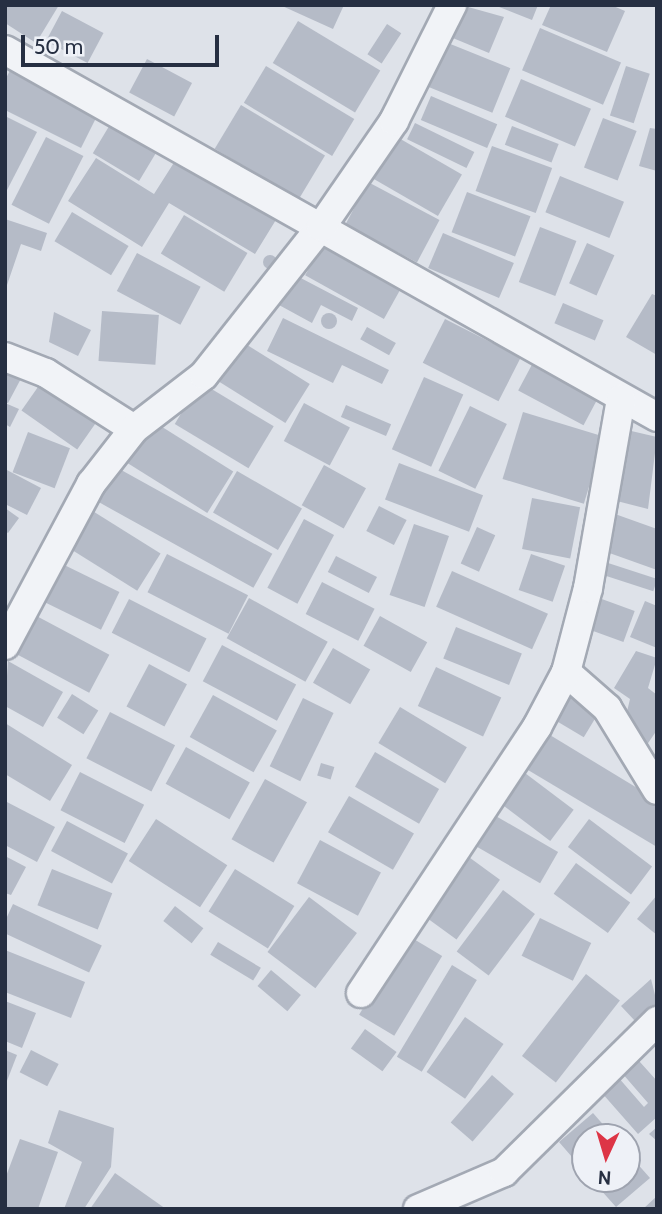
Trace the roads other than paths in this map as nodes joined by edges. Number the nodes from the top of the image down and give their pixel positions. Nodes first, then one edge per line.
1 (453, 5) edge
2 (5, 50) edge
3 (321, 227) junction
4 (5, 357) edge
5 (621, 398) junction
6 (657, 417) edge
7 (134, 429) junction
8 (5, 645) edge
9 (566, 672) junction
10 (657, 790) edge
11 (361, 993) dead end
12 (657, 1021) edge
13 (418, 1209) edge

1 - 3 street
2 - 3 street
3 - 5 street
3 - 7 street
4 - 7 street
5 - 6 street
5 - 9 street
7 - 8 street
9 - 10 street
9 - 11 street
12 - 13 street

